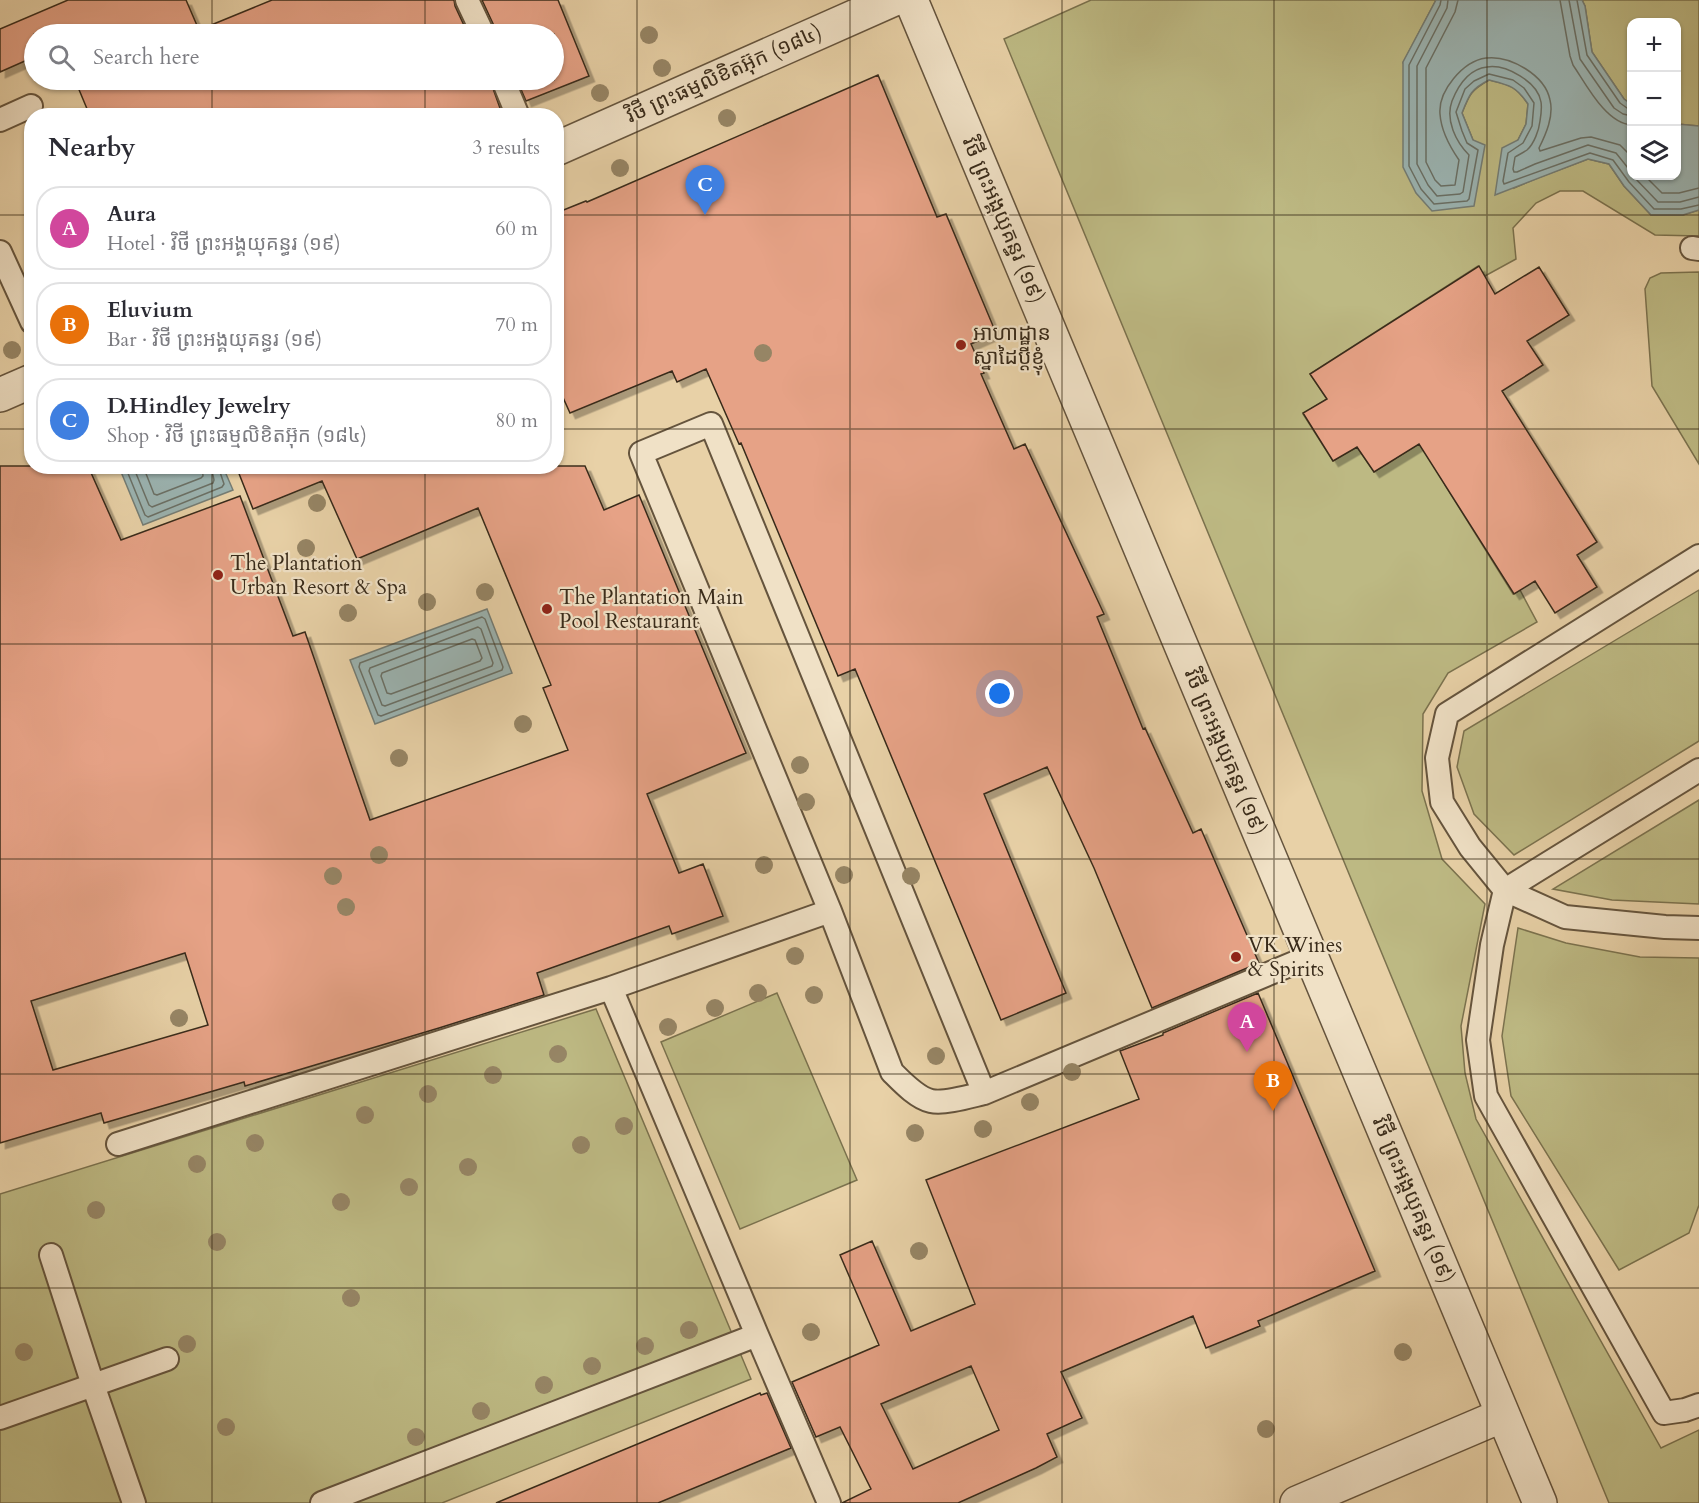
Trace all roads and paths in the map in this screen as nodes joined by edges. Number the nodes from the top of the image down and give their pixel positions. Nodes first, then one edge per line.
1 (467, 0) edge
2 (892, 0) edge
3 (911, 0) edge
4 (478, 24) edge
5 (506, 90) edge
6 (31, 106) dead end
7 (27, 108) edge
8 (514, 108) edge
9 (24, 109) edge
10 (0, 120) edge
11 (564, 145) edge
12 (0, 252) edge
13 (24, 304) edge
14 (24, 384) edge
15 (0, 395) edge
16 (1699, 556) edge
17 (1699, 770) edge
18 (1505, 890) junction
19 (830, 911) junction
20 (1699, 928) edge
21 (1311, 956) junction
22 (611, 988) junction
23 (984, 1093) junction
24 (118, 1144) dead end
25 (51, 1255) dead end
26 (757, 1335) junction
27 (167, 1359) dead end
28 (93, 1385) junction
29 (1699, 1405) edge
30 (1503, 1415) junction
31 (0, 1418) edge
32 (134, 1503) edge
33 (322, 1503) edge
34 (829, 1503) edge
35 (1297, 1503) edge
36 (1540, 1503) edge

1 - 4 lane
2 - 11 street, វិថី ព្រះធម្មលិខិតអ៊ុក (១៨៤)
3 - 21 street, វិថី ព្រះអង្គយុគន្ធរ (១៩)
5 - 8 lane
6 - 7 lane
9 - 10 lane
12 - 13 lane
14 - 15 street
16 - 18 lane
17 - 18 lane
18 - 20 lane
18 - 29 lane
19 - 22 lane
19 - 23 lane
19 - 23 lane
21 - 23 lane
21 - 30 street, វិថី ព្រះអង្គយុគន្ធរ (១៩)
22 - 24 lane
22 - 26 lane
25 - 28 lane
26 - 33 lane
26 - 34 lane
27 - 28 lane
28 - 31 lane
28 - 32 lane
30 - 35 street
30 - 36 street, វិថី ព្រះអង្គយុគន្ធរ (១៩)

